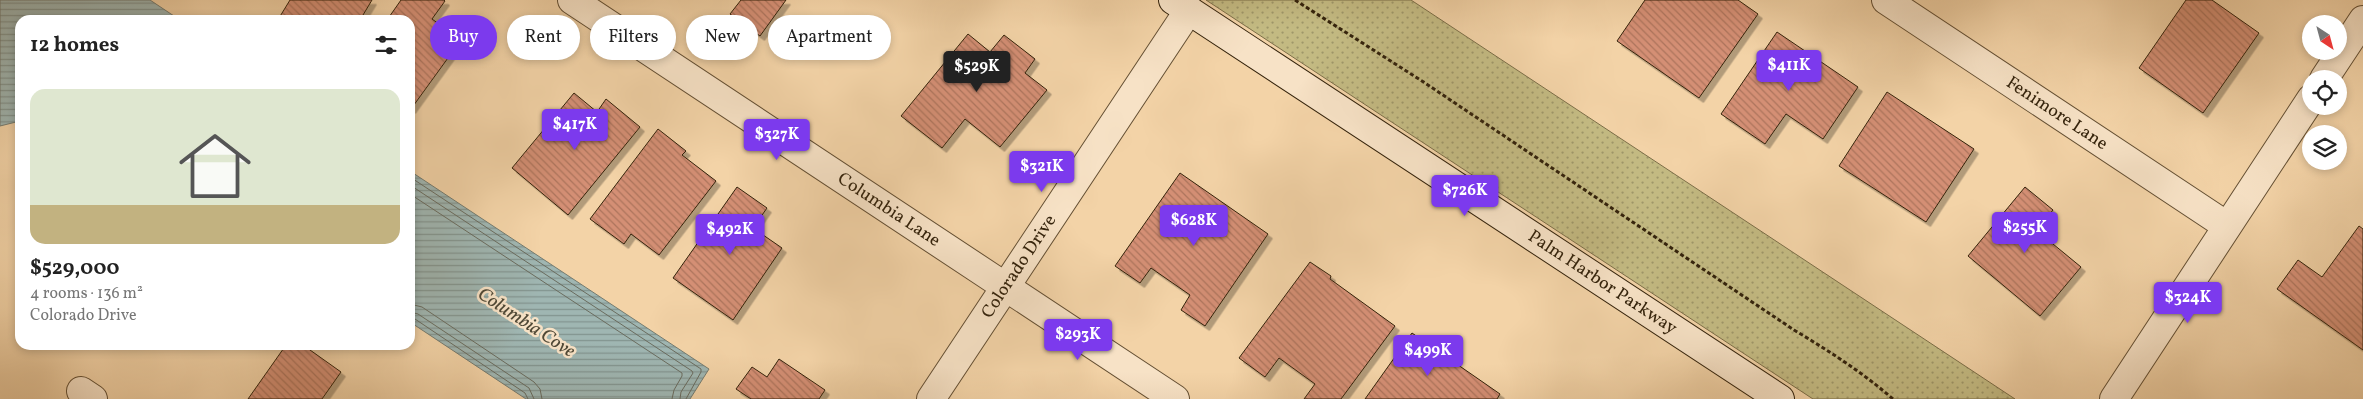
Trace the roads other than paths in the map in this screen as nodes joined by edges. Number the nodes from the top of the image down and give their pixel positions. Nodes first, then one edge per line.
1 (572, 0) edge
2 (1886, 0) edge
3 (1181, 5) edge
4 (2363, 20) edge
5 (2330, 70) edge
6 (2302, 113) edge
7 (2227, 226) junction
8 (1006, 287) junction
9 (931, 399) edge
10 (1175, 399) edge
11 (1780, 399) edge
12 (2114, 399) edge

1 - 8 street, Columbia Lane
2 - 7 street, Fenimore Lane
3 - 8 street, Colorado Drive
3 - 11 street, Palm Harbor Parkway
4 - 5 street
6 - 7 street
7 - 12 street
8 - 9 street, Colorado Drive
8 - 10 street, Columbia Lane

